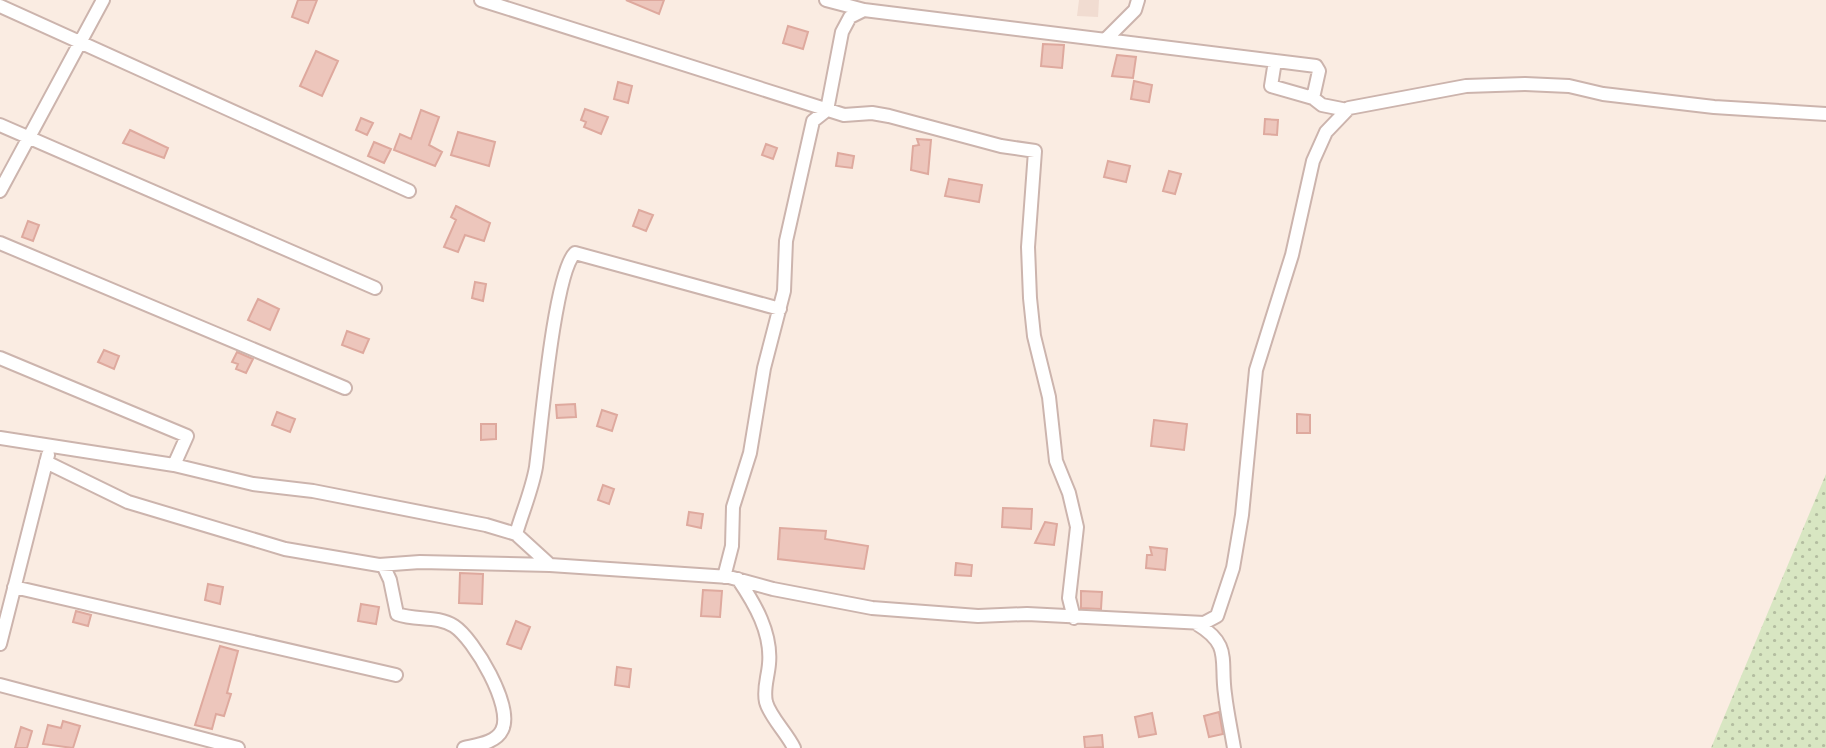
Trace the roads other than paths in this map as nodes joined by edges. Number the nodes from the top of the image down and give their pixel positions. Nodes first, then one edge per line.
1 (103, 0) edge
2 (481, 0) edge
3 (826, 0) edge
4 (1138, 0) edge
5 (0, 6) edge
6 (864, 10) junction
7 (1105, 40) junction
8 (79, 43) junction
9 (1275, 61) junction
10 (1313, 98) junction
11 (806, 103) junction
12 (827, 110) junction
13 (1347, 110) junction
14 (1826, 114) edge
15 (813, 121) junction
16 (0, 125) edge
17 (28, 138) junction
18 (0, 191) edge
19 (409, 191) dead end
20 (0, 243) edge
21 (375, 288) dead end
22 (780, 309) junction
23 (0, 358) edge
24 (345, 388) dead end
25 (0, 438) edge
26 (49, 448) junction
27 (46, 462) junction
28 (174, 465) junction
29 (516, 534) junction
30 (383, 565) junction
31 (550, 565) junction
32 (724, 577) junction
33 (737, 579) junction
34 (14, 587) junction
35 (1074, 618) junction
36 (1197, 624) junction
37 (0, 644) edge
38 (396, 675) dead end
39 (0, 685) edge
40 (238, 748) edge
41 (464, 748) edge
42 (794, 748) edge
43 (1234, 748) edge

1 - 8 street
2 - 11 street
3 - 6 street
4 - 7 street
5 - 8 street
6 - 7 street
6 - 12 street
7 - 9 street
8 - 17 street
8 - 19 street
9 - 10 street
9 - 10 street
10 - 13 street
11 - 12 street
11 - 15 street
12 - 15 street
12 - 35 street
13 - 14 street
13 - 36 street
15 - 22 street
16 - 17 street
17 - 18 street
17 - 21 street
20 - 24 street
22 - 29 street
22 - 32 street
23 - 28 street
25 - 26 street
26 - 27 street
26 - 28 street
27 - 30 street
27 - 34 street
28 - 29 street
29 - 31 street
30 - 31 street
30 - 41 street
31 - 32 street
32 - 33 street
33 - 35 street
33 - 42 street
34 - 37 street
34 - 38 street
35 - 36 street
36 - 43 street
39 - 40 street

